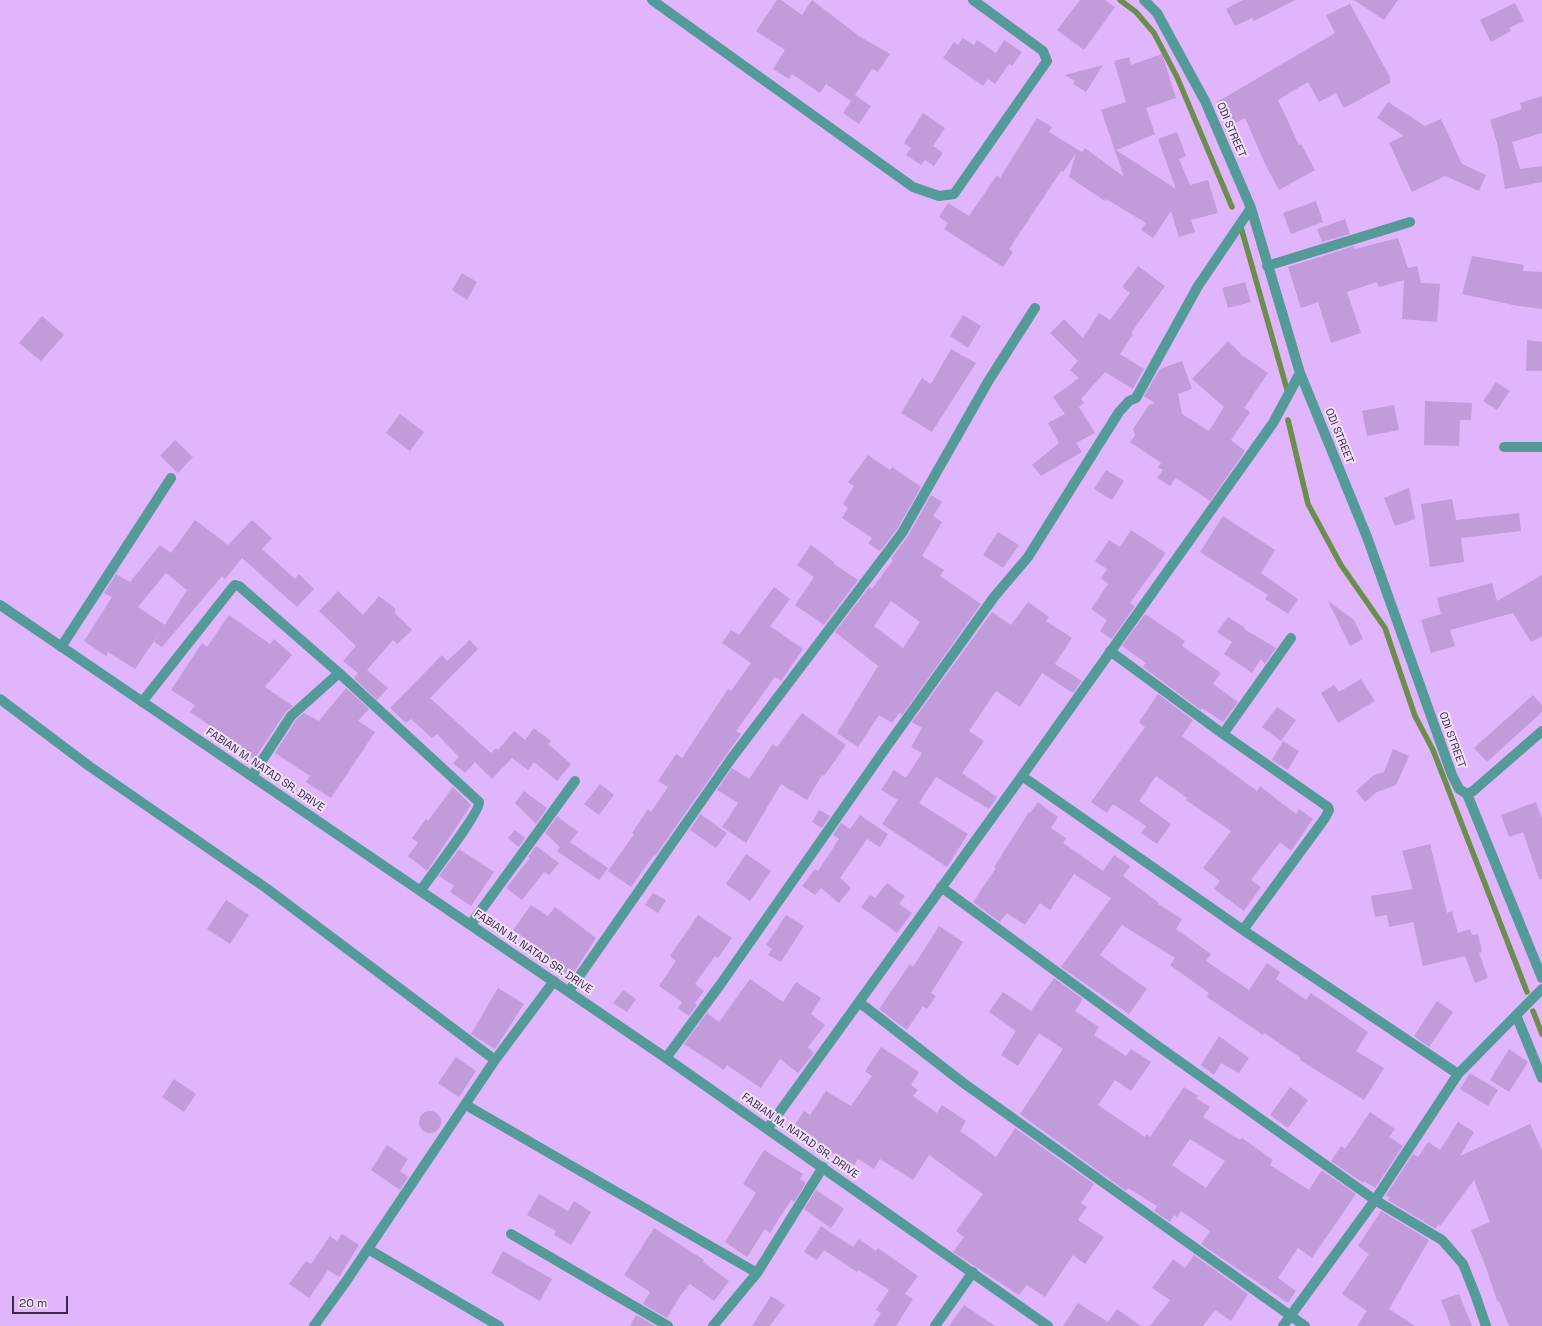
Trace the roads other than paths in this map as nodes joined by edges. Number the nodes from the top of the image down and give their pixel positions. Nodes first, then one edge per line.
1 (652, 0) edge
2 (973, 0) edge
3 (1144, 0) edge
4 (1251, 208) junction
5 (1410, 222) dead end
6 (1267, 266) junction
7 (1035, 308) dead end
8 (1300, 373) junction
9 (1504, 447) dead end
10 (1542, 447) edge
11 (171, 478) dead end
12 (0, 605) edge
13 (1292, 638) dead end
14 (61, 647) junction
15 (1110, 651) junction
16 (339, 673) junction
17 (0, 699) edge
18 (142, 702) junction
19 (1542, 731) edge
20 (1224, 734) junction
21 (252, 776) junction
22 (1022, 776) junction
23 (575, 781) dead end
24 (1467, 794) junction
25 (941, 887) junction
26 (421, 890) junction
27 (471, 924) junction
28 (1243, 930) junction
29 (1542, 978) edge
30 (554, 981) junction
31 (1542, 989) edge
32 (569, 991) junction
33 (859, 1002) junction
34 (1516, 1015) junction
35 (666, 1058) junction
36 (495, 1060) junction
37 (1458, 1074) junction
38 (1542, 1078) edge
39 (466, 1105) junction
40 (768, 1128) junction
41 (823, 1167) junction
42 (1375, 1200) junction
43 (511, 1234) dead end
44 (368, 1249) junction
45 (757, 1272) junction
46 (973, 1272) junction
47 (1290, 1316) junction
48 (314, 1326) edge
49 (499, 1326) edge
50 (668, 1326) edge
51 (713, 1326) edge
52 (935, 1326) edge
53 (1048, 1326) edge
54 (1283, 1326) edge
55 (1305, 1326) edge
56 (1486, 1326) edge

1 - 2 street
3 - 4 street, ODI STREET
4 - 6 street, ODI STREET
4 - 35 street
5 - 6 street
6 - 8 street, ODI STREET
7 - 32 street
8 - 15 street
8 - 24 street, ODI STREET
9 - 10 street
11 - 14 street
12 - 14 street, FABIAN M. NATAD SR. DRIVE
13 - 20 street
14 - 18 street, FABIAN M. NATAD SR. DRIVE
15 - 20 street
15 - 22 street
16 - 18 street
16 - 21 street
16 - 26 street
17 - 36 street
18 - 21 street, FABIAN M. NATAD SR. DRIVE
19 - 24 street
20 - 28 street
21 - 26 street, FABIAN M. NATAD SR. DRIVE
22 - 25 street
22 - 28 street
23 - 27 street
24 - 29 street, ODI STREET
25 - 33 street
25 - 42 street
26 - 27 street, FABIAN M. NATAD SR. DRIVE
27 - 30 street, FABIAN M. NATAD SR. DRIVE
28 - 37 street
30 - 32 street, FABIAN M. NATAD SR. DRIVE
30 - 36 street
31 - 34 street
32 - 35 street, FABIAN M. NATAD SR. DRIVE
33 - 40 street
33 - 47 street
34 - 37 street
34 - 38 street
35 - 40 street, FABIAN M. NATAD SR. DRIVE
36 - 39 street
37 - 42 street
39 - 44 street
39 - 45 street
40 - 41 street, FABIAN M. NATAD SR. DRIVE
41 - 45 street
41 - 46 street, FABIAN M. NATAD SR. DRIVE
42 - 47 street
42 - 56 street
43 - 50 street
44 - 48 street
44 - 49 street
45 - 51 street
46 - 52 street
46 - 53 street, FABIAN M. NATAD SR. DRIVE
47 - 54 street
47 - 55 street

